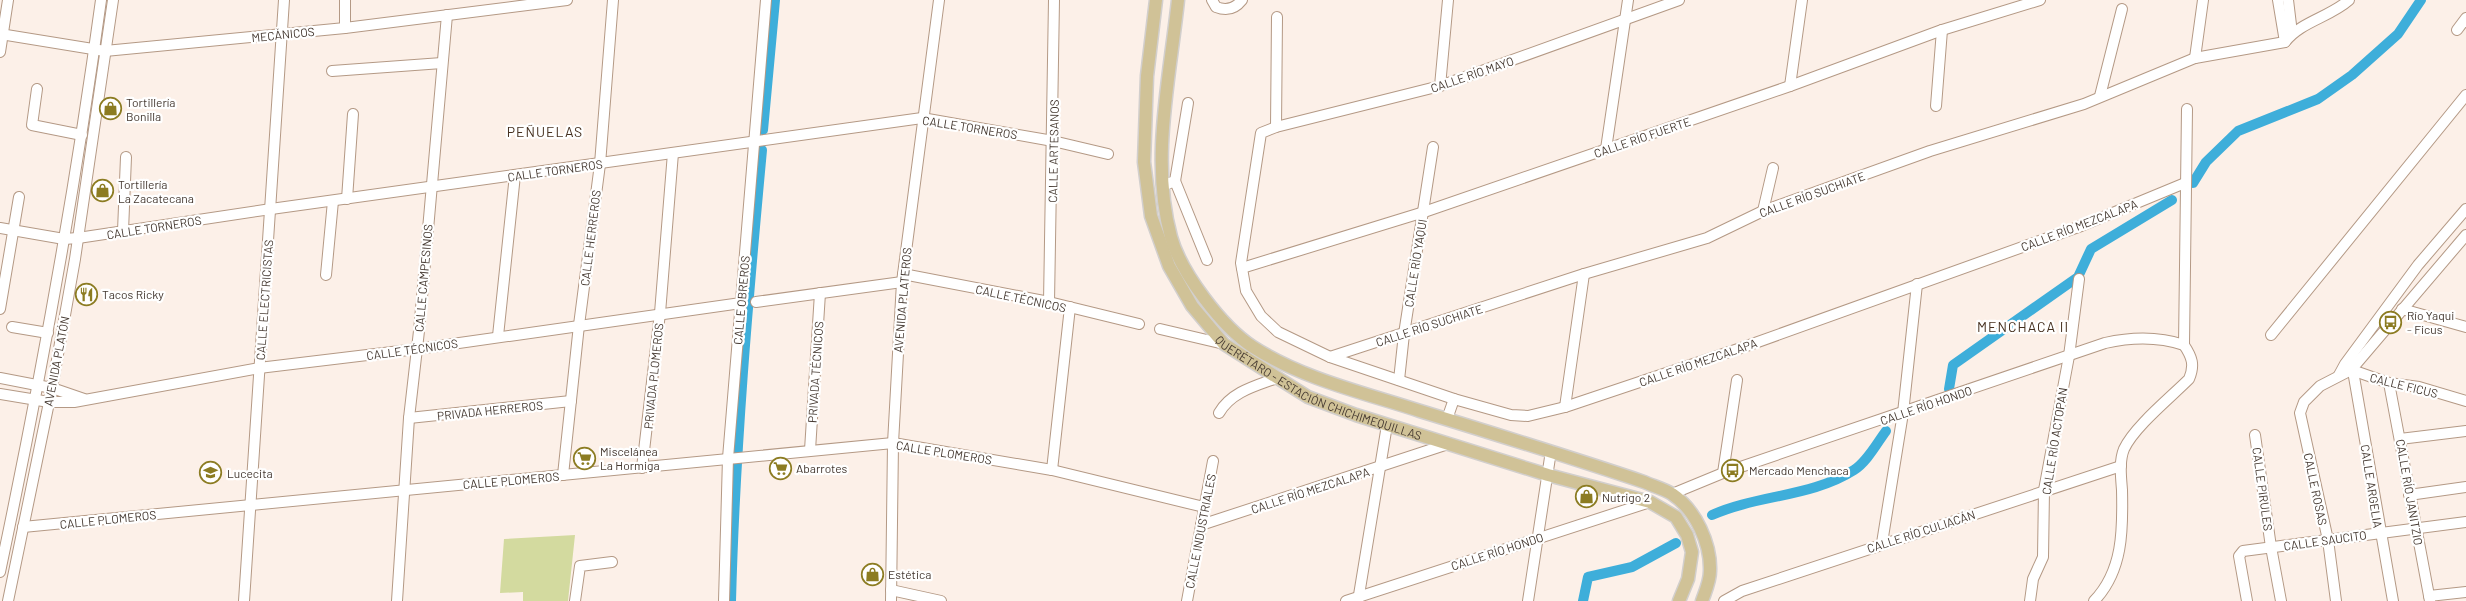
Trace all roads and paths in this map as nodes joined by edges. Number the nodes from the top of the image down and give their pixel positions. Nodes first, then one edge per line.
1 (8, 0) edge
2 (101, 0) edge
3 (113, 0) edge
4 (284, 0) edge
5 (345, 0) edge
6 (567, 0) edge
7 (613, 0) edge
8 (766, 0) edge
9 (938, 0) edge
10 (1054, 0) edge
11 (1156, 0) edge
12 (1178, 0) edge
13 (1212, 0) edge
14 (1242, 0) edge
15 (1448, 0) edge
16 (1628, 0) edge
17 (1679, 0) edge
18 (1802, 0) edge
19 (2040, 0) edge
20 (2203, 0) edge
21 (2278, 0) edge
22 (2288, 0) edge
23 (2349, 0) edge
24 (2122, 9) dead end
25 (447, 15) junction
26 (1277, 17) dead end
27 (2466, 18) edge
28 (1624, 20) junction
29 (345, 28) junction
30 (1942, 30) junction
31 (2457, 30) dead end
32 (2292, 33) junction
33 (1, 35) edge
34 (280, 35) junction
35 (2285, 42) junction
36 (94, 50) junction
37 (105, 51) junction
38 (0, 52) edge
39 (2195, 58) junction
40 (442, 63) junction
41 (332, 71) dead end
42 (1440, 86) junction
43 (1790, 86) junction
44 (37, 89) dead end
45 (2466, 95) edge
46 (2100, 96) junction
47 (1188, 103) dead end
48 (1936, 106) dead end
49 (2187, 109) dead end
50 (353, 114) dead end
51 (922, 118) junction
52 (1276, 126) junction
53 (82, 135) junction
54 (1053, 141) junction
55 (755, 142) junction
56 (1433, 147) dead end
57 (1606, 149) junction
58 (673, 153) junction
59 (1108, 154) dead end
60 (126, 157) dead end
61 (600, 164) junction
62 (1773, 168) dead end
63 (515, 175) junction
64 (1175, 180) junction
65 (2185, 183) junction
66 (1162, 186) junction
67 (431, 188) junction
68 (19, 197) dead end
69 (347, 199) junction
70 (333, 200) junction
71 (271, 209) junction
72 (2466, 209) edge
73 (1763, 211) junction
74 (1424, 212) junction
75 (0, 228) edge
76 (13, 231) junction
77 (123, 231) junction
78 (78, 238) junction
79 (64, 239) junction
80 (2464, 239) edge
81 (1208, 260) dead end
82 (1242, 268) junction
83 (1584, 274) junction
84 (326, 275) dead end
85 (903, 278) junction
86 (2079, 280) dead end
87 (1917, 284) junction
88 (820, 293) junction
89 (756, 302) dead end
90 (1049, 302) junction
91 (741, 303) junction
92 (1070, 308) junction
93 (2402, 308) junction
94 (0, 309) edge
95 (660, 313) junction
96 (1139, 324) dead end
97 (579, 325) junction
98 (12, 327) dead end
99 (2466, 327) edge
100 (1160, 329) dead end
101 (48, 333) junction
102 (1404, 334) junction
103 (2271, 335) dead end
104 (498, 336) junction
105 (1224, 344) junction
106 (2184, 345) junction
107 (417, 349) junction
108 (2069, 356) junction
109 (1330, 358) junction
110 (259, 368) junction
111 (2350, 369) junction
112 (0, 378) edge
113 (1276, 378) junction
114 (1399, 380) junction
115 (1737, 380) dead end
116 (2389, 383) junction
117 (39, 386) junction
118 (52, 388) junction
119 (0, 394) edge
120 (84, 398) junction
121 (1454, 399) junction
122 (35, 400) junction
123 (2466, 400) edge
124 (571, 401) junction
125 (49, 402) junction
126 (1565, 407) junction
127 (1219, 413) dead end
128 (1903, 413) junction
129 (409, 418) junction
130 (1447, 419) junction
131 (1387, 425) junction
132 (2466, 431) edge
133 (2255, 435) dead end
134 (2400, 439) junction
135 (893, 443) junction
136 (1448, 444) junction
137 (810, 450) junction
138 (1551, 451) junction
139 (734, 457) junction
140 (1213, 461) dead end
141 (2121, 466) junction
142 (1382, 467) junction
143 (642, 468) junction
144 (1052, 470) junction
145 (1723, 473) junction
146 (563, 475) junction
147 (1548, 475) junction
148 (2466, 488) edge
149 (405, 490) junction
150 (2044, 490) junction
151 (1672, 494) junction
152 (2409, 495) junction
153 (1650, 502) junction
154 (251, 504) junction
155 (1204, 507) junction
156 (2466, 522) edge
157 (1201, 525) junction
158 (5, 526) edge
159 (23, 527) junction
160 (2416, 527) junction
161 (2380, 533) junction
162 (1539, 537) junction
163 (2328, 540) junction
164 (1882, 543) junction
165 (2271, 547) junction
166 (612, 562) dead end
167 (0, 572) edge
168 (891, 590) junction
169 (2466, 592) edge
170 (1358, 599) edge
171 (2430, 599) edge
172 (8, 601) edge
173 (244, 601) edge
174 (397, 601) edge
175 (575, 601) edge
176 (724, 601) edge
177 (891, 601) edge
178 (941, 601) edge
179 (1187, 601) edge
180 (1346, 601) edge
181 (1528, 601) edge
182 (1679, 601) edge
183 (1702, 601) edge
184 (1724, 601) edge
185 (2030, 601) edge
186 (2094, 601) edge
187 (2247, 601) edge
188 (2281, 601) edge
189 (2336, 601) edge
190 (2393, 601) edge

1 - 33 street
2 - 36 street, AVENIDA PLATÓN
3 - 37 street, AVENIDA PLATÓN
4 - 34 street, CALLE ELECTRICISTAS
5 - 29 street
6 - 25 street, MECÁNICOS
7 - 61 street, CALLE HERREROS
8 - 55 street, CALLE OBREROS
9 - 51 street, AVENIDA PLATEROS
10 - 54 street, CALLE ARTESANOS
11 - 105 main road, QUERÉTARO - ESTACIÓN CHICHIMEQUILLAS
12 - 66 main road, QUERÉTARO - ESTACIÓN CHICHIMEQUILLAS
13 - 14 street
15 - 42 street
16 - 28 street
17 - 28 street, CALLE RÍO MAYO
18 - 43 street
19 - 30 street, CALLE RÍO FUERTE
20 - 39 street
21 - 35 street
22 - 32 street
23 - 32 street
24 - 46 street
25 - 29 street, MECÁNICOS
25 - 40 street, CALLE CAMPESINOS
26 - 52 street
27 - 31 street
28 - 42 street, CALLE RÍO MAYO
28 - 57 street
29 - 34 street, MECÁNICOS
30 - 43 street, CALLE RÍO FUERTE
30 - 48 street
32 - 35 street
33 - 36 street, MECÁNICOS
33 - 38 street
34 - 37 street, MECÁNICOS
34 - 71 street, CALLE ELECTRICISTAS
35 - 39 street, CALLE RÍO SUCHIATE
36 - 37 street, MECÁNICOS
36 - 53 street, AVENIDA PLATÓN
37 - 78 street, AVENIDA PLATÓN
39 - 46 street, CALLE RÍO SUCHIATE
40 - 41 street
40 - 67 street, CALLE CAMPESINOS
42 - 52 street, CALLE RÍO MAYO
43 - 57 street, CALLE RÍO FUERTE
44 - 53 street
45 - 103 street
46 - 73 street, CALLE RÍO SUCHIATE
47 - 64 street
49 - 65 street
50 - 69 street
51 - 54 street, CALLE TORNEROS
51 - 55 street, CALLE TORNEROS
51 - 85 street, AVENIDA PLATEROS
52 - 82 street, CALLE RÍO MAYO
53 - 79 street, AVENIDA PLATÓN
54 - 59 street, CALLE TORNEROS
54 - 90 street, CALLE ARTESANOS
55 - 58 street, CALLE TORNEROS
55 - 91 street, CALLE OBREROS
56 - 74 street, CALLE RÍO YAQUI
57 - 74 street, CALLE RÍO FUERTE
58 - 61 street, CALLE TORNEROS
58 - 95 street, PRIVADA PLOMEROS
60 - 77 street
61 - 63 street, CALLE TORNEROS
61 - 97 street, CALLE HERREROS
62 - 73 street
63 - 67 street, CALLE TORNEROS
63 - 104 street
64 - 66 street
64 - 81 street
65 - 87 street, CALLE RÍO MEZCALAPA
65 - 106 street
66 - 130 main road, QUERÉTARO - ESTACIÓN CHICHIMEQUILLAS
67 - 69 street, CALLE TORNEROS
67 - 107 street, CALLE CAMPESINOS
68 - 76 street
69 - 70 street, CALLE TORNEROS
70 - 71 street, CALLE TORNEROS
70 - 84 street
71 - 77 street, CALLE TORNEROS
71 - 110 street, CALLE ELECTRICISTAS
72 - 111 street
73 - 83 street, CALLE RÍO SUCHIATE
74 - 82 street, CALLE RÍO FUERTE
74 - 102 street, CALLE RÍO YAQUI
75 - 76 street, CALLE TORNEROS
76 - 79 street, CALLE TORNEROS
76 - 94 street
77 - 78 street, CALLE TORNEROS
78 - 79 street, CALLE TORNEROS
78 - 118 street, AVENIDA PLATÓN
79 - 101 street, AVENIDA PLATÓN
80 - 93 street
82 - 109 street, CALLE RÍO MEZCALAPA
83 - 102 street, CALLE RÍO SUCHIATE
83 - 126 street
85 - 88 street, CALLE TÉCNICOS
85 - 90 street, CALLE TÉCNICOS
85 - 135 street, AVENIDA PLATEROS
86 - 108 street, CALLE RÍO ACTOPAN
87 - 126 street, CALLE RÍO MEZCALAPA
87 - 128 street
88 - 89 street, CALLE TÉCNICOS
88 - 137 street, PRIVADA TÉCNICOS
90 - 92 street, CALLE TÉCNICOS
91 - 95 street, CALLE TÉCNICOS
91 - 139 street, CALLE OBREROS
92 - 96 street, CALLE TÉCNICOS
92 - 144 street
93 - 99 street
93 - 111 street
95 - 97 street, CALLE TÉCNICOS
95 - 143 street, PRIVADA PLOMEROS
97 - 104 street, CALLE TÉCNICOS
97 - 124 street, CALLE HERREROS
98 - 101 street
100 - 105 street
101 - 117 street, AVENIDA PLATÓN
102 - 109 street, CALLE RÍO SUCHIATE
102 - 114 street, CALLE RÍO YAQUI
104 - 107 street, CALLE TÉCNICOS
105 - 113 main road, QUERÉTARO - ESTACIÓN CHICHIMEQUILLAS
106 - 108 street, CALLE RÍO HONDO
106 - 141 street
107 - 110 street, CALLE TÉCNICOS
107 - 129 street, CALLE CAMPESINOS
108 - 128 street, CALLE RÍO HONDO
108 - 150 street, CALLE RÍO ACTOPAN
109 - 114 street, CALLE RÍO MEZCALAPA
110 - 120 street, CALLE TÉCNICOS
110 - 154 street, CALLE ELECTRICISTAS
111 - 116 street, CALLE FICUS
111 - 161 street, CALLE ARGELIA
111 - 163 street, CALLE ROSAS
112 - 117 street
113 - 127 street
113 - 131 main road, QUERÉTARO - ESTACIÓN CHICHIMEQUILLAS
114 - 121 street, CALLE RÍO MEZCALAPA
115 - 145 street
116 - 123 street, CALLE FICUS
116 - 134 street, CALLE RÍO JANITZIO
117 - 118 street
117 - 122 street, AVENIDA PLATÓN
118 - 120 street
118 - 125 street, AVENIDA PLATÓN
119 - 122 street, CALLE TÉCNICOS
120 - 125 street, CALLE TÉCNICOS
121 - 126 street, CALLE RÍO MEZCALAPA
121 - 130 street
122 - 125 street, CALLE TÉCNICOS
122 - 158 street, AVENIDA PLATÓN
124 - 129 street, PRIVADA HERREROS
124 - 146 street, CALLE HERREROS
125 - 159 street, AVENIDA PLATÓN
128 - 145 street, CALLE RÍO HONDO
128 - 164 street
129 - 149 street, CALLE CAMPESINOS
130 - 138 main road, QUERÉTARO - ESTACIÓN CHICHIMEQUILLAS
131 - 136 main road, QUERÉTARO - ESTACIÓN CHICHIMEQUILLAS
131 - 142 street
132 - 134 street
133 - 165 street, CALLE PIRULES
134 - 152 street, CALLE RÍO JANITZIO
135 - 137 street, CALLE PLOMEROS
135 - 144 street, CALLE PLOMEROS
135 - 168 street, AVENIDA PLATEROS
136 - 142 street, CALLE RÍO MEZCALAPA
136 - 147 main road, QUERÉTARO - ESTACIÓN CHICHIMEQUILLAS
137 - 139 street, CALLE PLOMEROS
138 - 147 street
138 - 151 main road, QUERÉTARO - ESTACIÓN CHICHIMEQUILLAS
139 - 143 street, CALLE PLOMEROS
139 - 176 street, CALLE OBREROS
140 - 155 street, CALLE INDUSTRIALES
141 - 150 street, CALLE RÍO CULIACÁN
141 - 186 street
142 - 157 street, CALLE RÍO MEZCALAPA
142 - 170 street
143 - 146 street, CALLE PLOMEROS
144 - 155 street, CALLE PLOMEROS
145 - 151 street, CALLE RÍO HONDO
146 - 149 street, CALLE PLOMEROS
147 - 153 main road, QUERÉTARO - ESTACIÓN CHICHIMEQUILLAS
147 - 162 street
148 - 152 street
149 - 154 street, CALLE PLOMEROS
149 - 174 street, CALLE CAMPESINOS
150 - 164 street, CALLE RÍO CULIACÁN
150 - 185 street, CALLE RÍO ACTOPAN
151 - 183 main road, QUERÉTARO - ESTACIÓN CHICHIMEQUILLAS
152 - 160 street, CALLE RÍO JANITZIO
153 - 162 street, CALLE RÍO HONDO
153 - 182 main road, QUERÉTARO - ESTACIÓN CHICHIMEQUILLAS
154 - 159 street, CALLE PLOMEROS
154 - 173 street, CALLE ELECTRICISTAS
155 - 157 street, CALLE INDUSTRIALES
156 - 160 street, CALLE SAUCITO
157 - 179 street, CALLE INDUSTRIALES
158 - 167 street, AVENIDA PLATÓN
159 - 172 street, AVENIDA PLATÓN
160 - 161 street, CALLE SAUCITO
160 - 171 street, CALLE RÍO JANITZIO
161 - 163 street, CALLE SAUCITO
161 - 190 street, CALLE ARGELIA
162 - 170 street, CALLE RÍO HONDO
162 - 181 street
163 - 165 street, CALLE SAUCITO
163 - 189 street, CALLE ROSAS
164 - 184 street, CALLE RÍO CULIACÁN
165 - 187 street, CALLE SAUCITO
165 - 188 street, CALLE PIRULES
166 - 175 street
168 - 177 street, AVENIDA PLATEROS
168 - 178 street
169 - 171 street
170 - 180 street, CALLE RÍO HONDO

